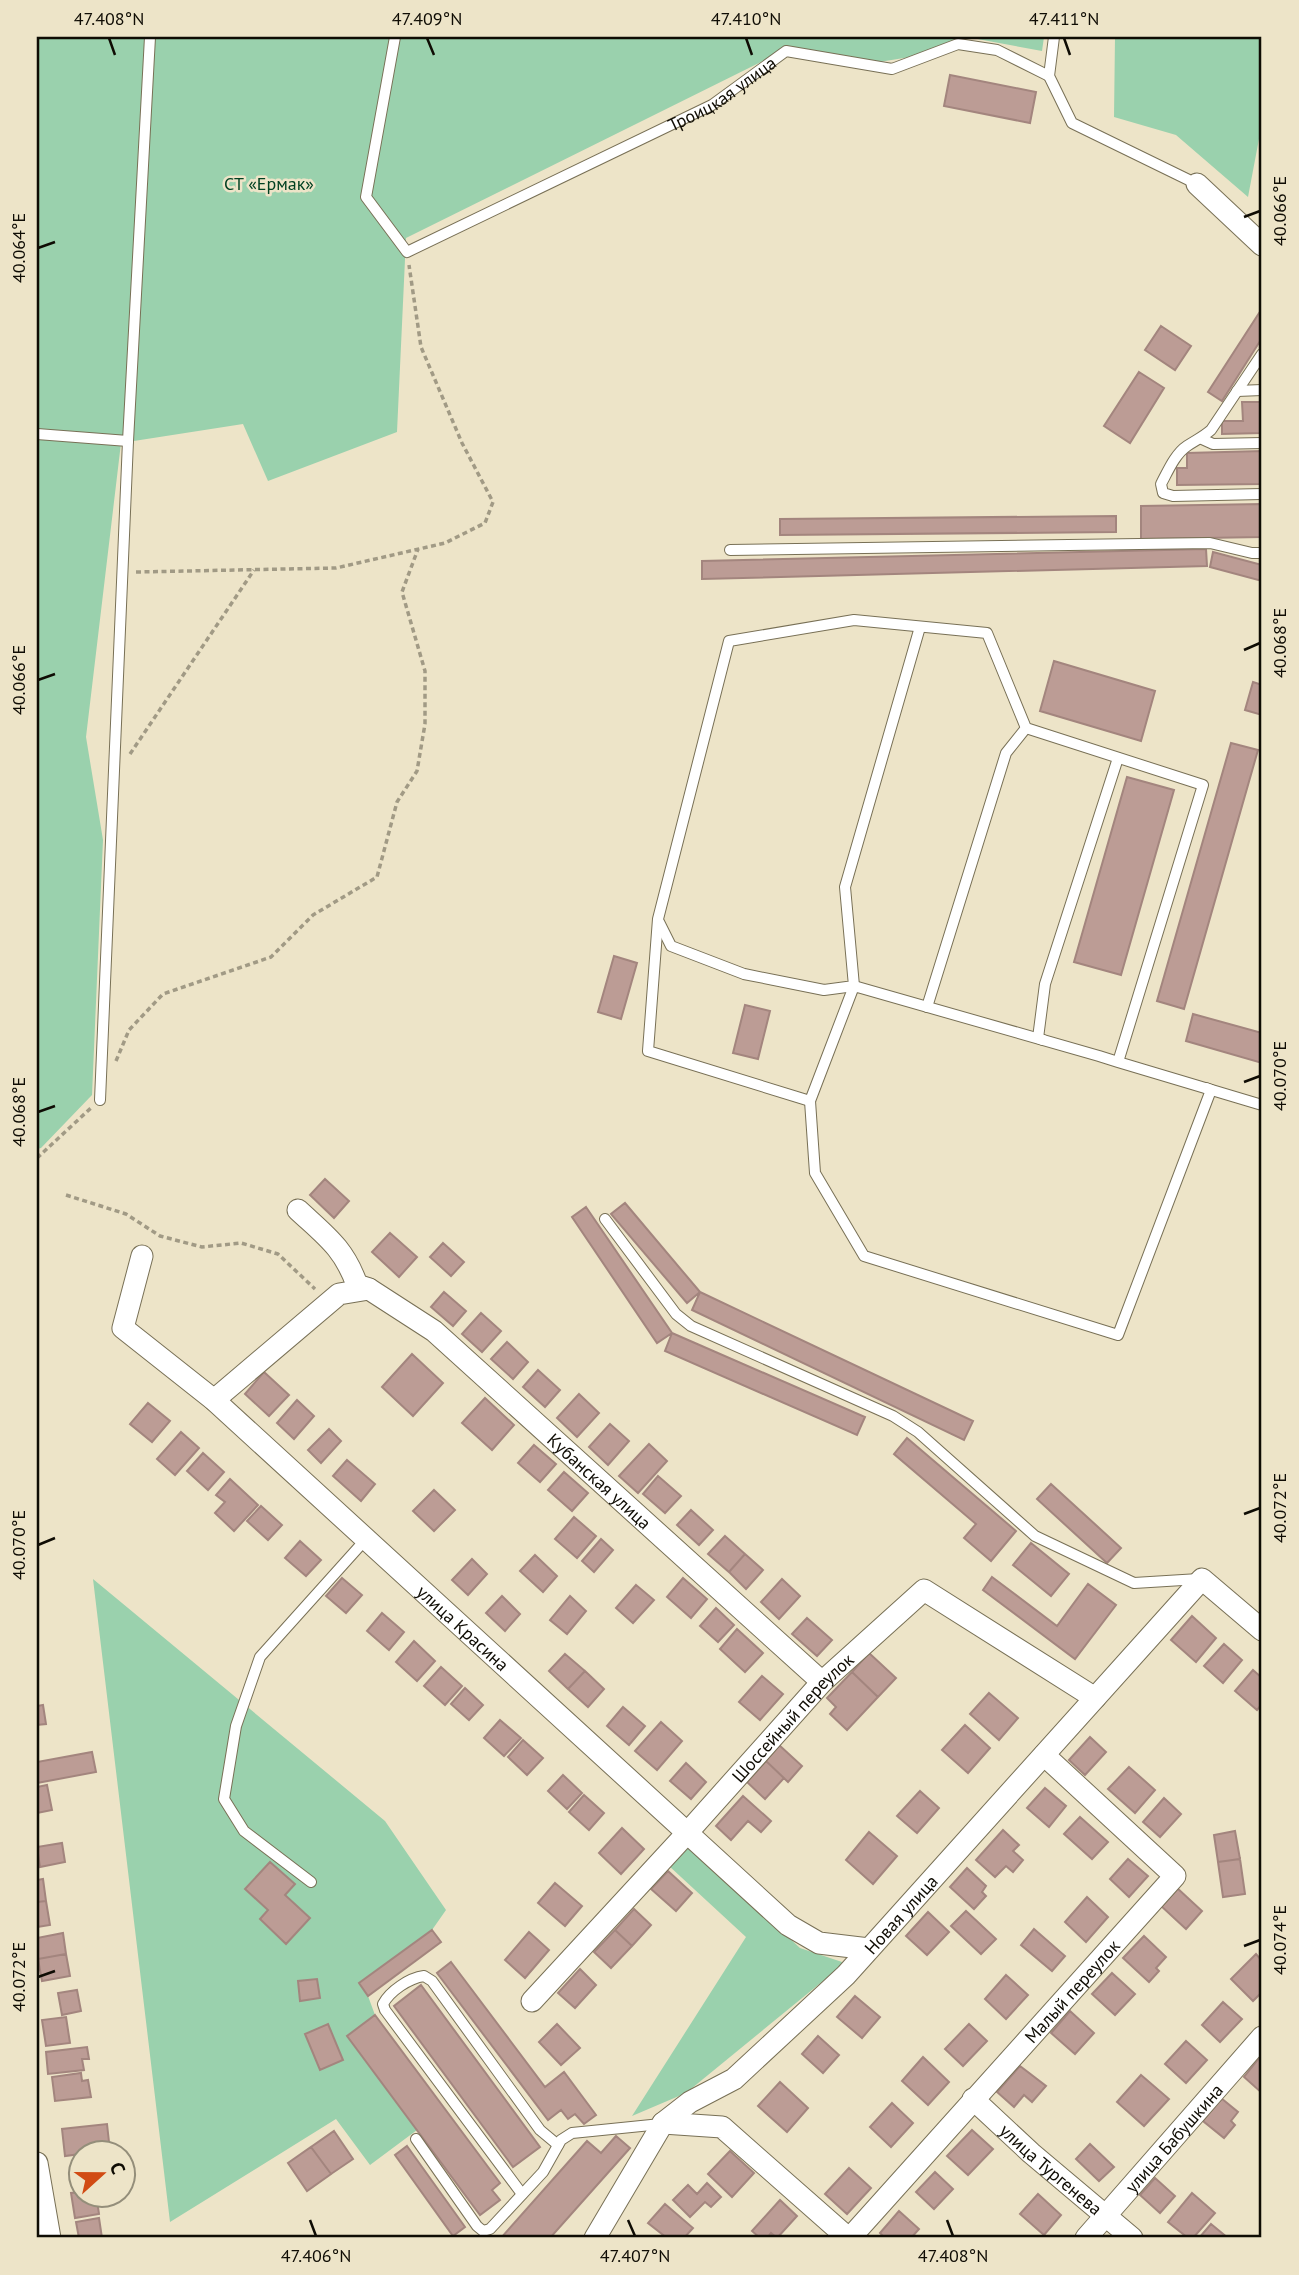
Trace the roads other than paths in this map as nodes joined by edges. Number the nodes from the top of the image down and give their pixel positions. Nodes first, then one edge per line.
1 (150, 37) edge
2 (395, 37) edge
3 (1054, 37) edge
4 (1049, 76) junction
5 (1197, 184) joint
6 (1262, 245) edge
7 (1262, 354) edge
8 (1262, 390) edge
9 (1237, 391) junction
10 (37, 434) edge
11 (1202, 439) junction
12 (128, 440) junction
13 (1262, 443) edge
14 (1262, 494) edge
15 (730, 550) dead end
16 (1262, 553) edge
17 (920, 627) junction
18 (1026, 728) junction
19 (1118, 758) junction
20 (658, 919) junction
21 (854, 986) junction
22 (927, 1007) junction
23 (1038, 1038) junction
24 (1118, 1062) junction
25 (1198, 1086) junction
26 (1211, 1090) junction
27 (100, 1100) road end
28 (810, 1101) junction
29 (1262, 1105) edge
30 (299, 1210) dead end
31 (605, 1219) dead end
32 (142, 1256) dead end
33 (369, 1289) junction
34 (214, 1400) junction
35 (366, 1539) junction
36 (1202, 1579) junction
37 (1262, 1630) edge
38 (822, 1682) junction
39 (1095, 1698) junction
40 (1044, 1755) junction
41 (688, 1832) junction
42 (311, 1882) dead end
43 (869, 1950) junction
44 (532, 2001) dead end
45 (1262, 2037) edge
46 (973, 2099) junction
47 (663, 2123) junction
48 (416, 2139) dead end
49 (558, 2145) junction
50 (37, 2163) edge
51 (522, 2194) junction
52 (1106, 2215) junction
53 (50, 2238) edge
54 (595, 2238) edge
55 (849, 2238) edge
56 (1086, 2238) edge
57 (1132, 2238) edge

1 - 12 lane
2 - 4 lane, Троицкая улица
3 - 4 lane
4 - 5 lane
5 - 6 street
7 - 9 lane
8 - 9 lane
9 - 11 lane
10 - 12 lane
11 - 13 lane
11 - 14 lane
12 - 27 lane
15 - 16 lane
17 - 18 lane
17 - 20 lane
17 - 21 lane
18 - 19 lane
18 - 22 lane
19 - 23 lane
19 - 24 lane
20 - 21 lane
20 - 28 lane
21 - 22 lane
21 - 28 lane
22 - 23 lane
23 - 24 lane
23 - 25 lane
24 - 25 lane
25 - 26 lane
26 - 28 lane
26 - 29 lane
30 - 33 street, Кубанская улица
31 - 36 lane
32 - 34 street, улица Красина
33 - 34 street
33 - 38 street, Кубанская улица
34 - 35 street, улица Красина
35 - 41 street, улица Красина
35 - 42 lane
36 - 37 street
36 - 39 street, Новая улица
38 - 39 street, Шоссейный переулок
38 - 41 street, Шоссейный переулок
39 - 40 street, Новая улица
40 - 43 street, Новая улица
40 - 46 street, Малый переулок
41 - 43 street, улица Красина
41 - 44 street, Шоссейный переулок
43 - 47 street, Новая улица
45 - 52 street, улица Бабушкина
46 - 52 street, улица Тургенева
46 - 55 street, Малый переулок
47 - 49 lane
47 - 54 street, Новая улица
47 - 55 street, Малый переулок
48 - 51 lane
49 - 51 lane
49 - 51 lane
50 - 53 street
52 - 56 street, улица Бабушкина
52 - 57 street, улица Тургенева

